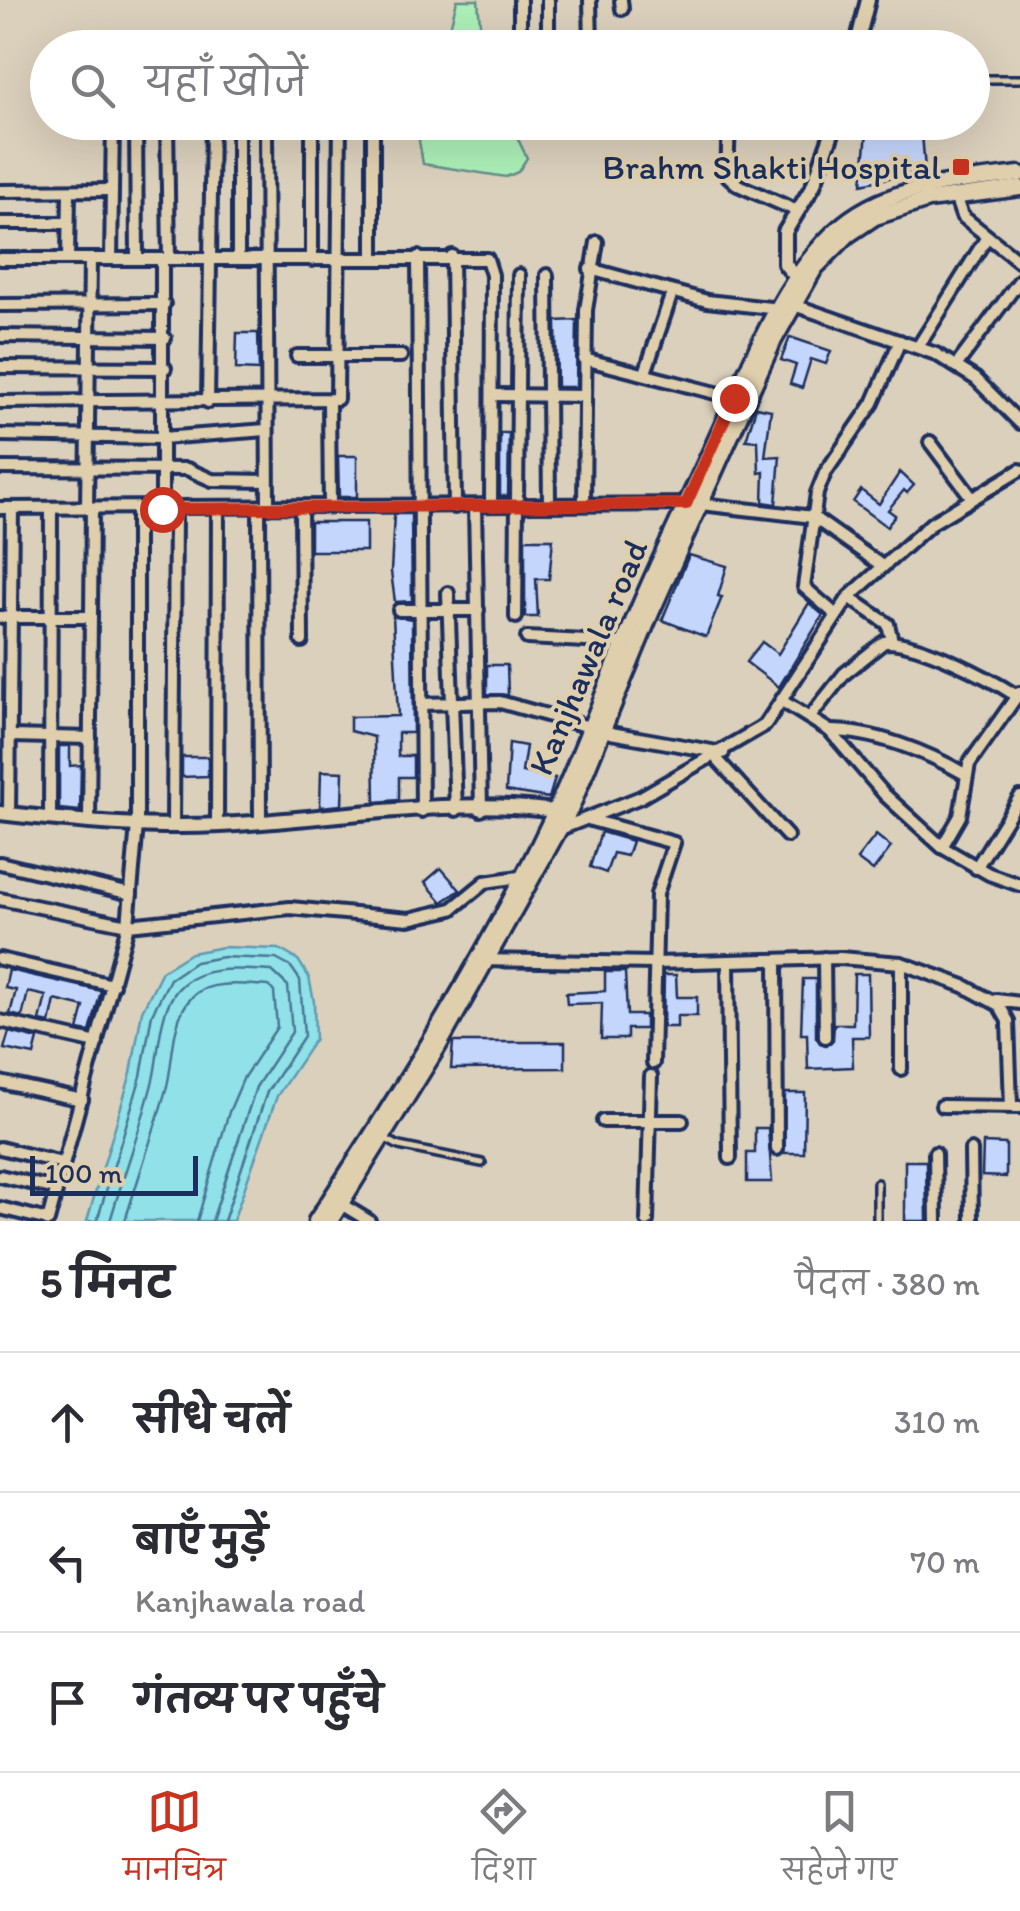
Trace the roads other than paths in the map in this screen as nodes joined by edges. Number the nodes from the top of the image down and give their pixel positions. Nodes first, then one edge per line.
1 (520, 0) edge
2 (548, 0) edge
3 (590, 0) edge
4 (868, 0) edge
5 (520, 30) edge
6 (548, 30) edge
7 (590, 30) edge
8 (860, 30) edge
9 (990, 79) edge
10 (1020, 79) edge
11 (113, 140) edge
12 (136, 140) edge
13 (168, 140) edge
14 (212, 140) edge
15 (238, 140) edge
16 (266, 140) edge
17 (312, 140) edge
18 (340, 140) edge
19 (373, 140) edge
20 (728, 140) edge
21 (830, 140) edge
22 (1020, 174) edge
23 (1020, 188) edge
24 (112, 190) junction
25 (0, 191) edge
26 (69, 191) junction
27 (955, 196) junction
28 (795, 210) junction
29 (0, 223) edge
30 (68, 223) junction
31 (987, 237) junction
32 (597, 242) dead end
33 (452, 256) junction
34 (418, 257) junction
35 (0, 258) edge
36 (374, 258) junction
37 (68, 259) junction
38 (90, 259) junction
39 (111, 259) junction
40 (137, 259) junction
41 (165, 259) junction
42 (210, 260) junction
43 (238, 260) junction
44 (265, 260) junction
45 (312, 260) junction
46 (340, 260) junction
47 (1020, 262) edge
48 (590, 269) junction
49 (520, 275) dead end
50 (548, 275) dead end
51 (1020, 280) edge
52 (801, 283) junction
53 (672, 293) junction
54 (0, 304) edge
55 (90, 304) junction
56 (164, 304) junction
57 (786, 307) junction
58 (0, 336) edge
59 (89, 337) junction
60 (164, 338) junction
61 (900, 341) junction
62 (918, 347) junction
63 (297, 356) dead end
64 (340, 356) junction
65 (401, 356) dead end
66 (584, 359) junction
67 (956, 366) junction
68 (0, 367) edge
69 (88, 368) junction
70 (164, 368) junction
71 (645, 373) junction
72 (492, 395) junction
73 (519, 396) junction
74 (548, 396) junction
75 (584, 396) junction
76 (734, 398) junction
77 (266, 401) junction
78 (0, 402) edge
79 (88, 402) junction
80 (163, 402) junction
81 (208, 402) junction
82 (329, 402) junction
83 (1020, 423) edge
84 (266, 430) junction
85 (0, 435) edge
86 (88, 436) junction
87 (162, 438) junction
88 (930, 442) dead end
89 (0, 468) edge
90 (87, 469) junction
91 (162, 470) junction
92 (1020, 470) edge
93 (267, 481) junction
94 (972, 498) junction
95 (584, 504) junction
96 (694, 504) junction
97 (490, 505) junction
98 (517, 505) junction
99 (475, 506) junction
100 (548, 506) junction
101 (263, 507) junction
102 (301, 507) junction
103 (455, 507) junction
104 (6, 508) edge
105 (51, 508) junction
106 (218, 508) junction
107 (330, 508) junction
108 (418, 508) junction
109 (89, 509) junction
110 (137, 509) junction
111 (162, 509) junction
112 (175, 509) junction
113 (813, 517) junction
114 (881, 566) junction
115 (448, 594) dead end
116 (849, 597) junction
117 (400, 610) dead end
118 (418, 610) junction
119 (448, 610) junction
120 (478, 610) junction
121 (834, 614) junction
122 (6, 617) edge
123 (50, 617) junction
124 (91, 617) junction
125 (516, 618) dead end
126 (527, 638) dead end
127 (302, 641) dead end
128 (892, 641) junction
129 (624, 644) junction
130 (1018, 695) edge
131 (782, 700) junction
132 (479, 701) junction
133 (451, 702) junction
134 (421, 704) junction
135 (810, 718) junction
136 (597, 729) junction
137 (830, 731) junction
138 (11, 736) junction
139 (50, 738) junction
140 (90, 738) junction
141 (719, 755) junction
142 (965, 774) junction
143 (1020, 797) edge
144 (456, 810) junction
145 (482, 810) junction
146 (422, 811) junction
147 (554, 811) junction
148 (5, 814) edge
149 (50, 818) junction
150 (590, 820) junction
151 (88, 822) junction
152 (260, 823) junction
153 (137, 825) junction
154 (173, 825) junction
155 (216, 826) junction
156 (560, 829) junction
157 (788, 836) dead end
158 (942, 847) junction
159 (0, 863) edge
160 (976, 868) junction
161 (519, 877) junction
162 (1020, 885) edge
163 (131, 894) junction
164 (0, 899) edge
165 (128, 924) junction
166 (824, 958) junction
167 (0, 959) edge
168 (481, 960) junction
169 (776, 960) junction
170 (728, 962) junction
171 (654, 963) junction
172 (901, 963) junction
173 (113, 985) junction
174 (992, 1000) junction
175 (1020, 1002) edge
176 (0, 1021) edge
177 (825, 1036) dead end
178 (97, 1043) junction
179 (654, 1063) dead end
180 (900, 1070) dead end
181 (651, 1076) dead end
182 (0, 1082) edge
183 (82, 1100) junction
184 (942, 1106) dead end
185 (1015, 1107) edge
186 (603, 1120) dead end
187 (682, 1121) dead end
188 (650, 1122) junction
189 (383, 1138) junction
190 (0, 1148) edge
191 (777, 1150) dead end
192 (972, 1150) dead end
193 (935, 1153) dead end
194 (730, 1158) dead end
195 (62, 1163) junction
196 (482, 1163) dead end
197 (0, 1176) edge
198 (877, 1183) dead end
199 (56, 1189) junction
200 (340, 1204) junction
201 (0, 1208) edge
202 (48, 1220) edge
203 (316, 1221) edge
204 (330, 1221) edge
205 (369, 1221) edge
206 (647, 1221) edge
207 (878, 1221) edge
208 (936, 1221) edge
209 (972, 1221) edge

1 - 5 street
2 - 6 street
3 - 7 street
4 - 8 street
9 - 10 lane
11 - 24 street
12 - 40 street
13 - 41 street
14 - 42 street
15 - 43 street
16 - 44 street
17 - 45 street
18 - 46 street
19 - 36 street
20 - 28 street
21 - 28 street
22 - 52 main road, Kanjhawala road
23 - 27 main road, Kanjhawala road
24 - 26 street
24 - 39 street
25 - 26 street
26 - 30 street
27 - 31 street
27 - 52 main road, Kanjhawala road
28 - 52 street
29 - 30 street
30 - 37 street
31 - 47 street
31 - 62 street
32 - 48 street
33 - 34 street
33 - 72 street
33 - 103 street
34 - 36 street
34 - 108 street
35 - 37 street
36 - 46 street
37 - 38 street
38 - 39 street
38 - 55 street
39 - 40 street
40 - 41 street
41 - 42 street
41 - 56 street
42 - 43 street
42 - 81 street
43 - 44 street
44 - 45 street
44 - 77 street
45 - 46 street
46 - 64 street
48 - 53 street
48 - 66 street
49 - 73 street
50 - 74 street
51 - 67 street
52 - 57 main road, Kanjhawala road
53 - 57 street
53 - 71 street
54 - 55 street
55 - 56 street
55 - 59 street
56 - 60 street
57 - 61 street
57 - 76 main road, Kanjhawala road
57 - 96 main road, Kanjhawala road
58 - 59 street
59 - 60 street
59 - 69 street
60 - 70 street
61 - 62 street
61 - 113 street
62 - 67 street
63 - 64 street
64 - 65 street
64 - 82 street
66 - 71 street
66 - 75 street
67 - 83 street
68 - 69 street
69 - 70 street
69 - 79 street
70 - 80 street
71 - 76 street
72 - 73 street
72 - 97 street
73 - 74 street
73 - 98 street
74 - 75 street
74 - 100 street
75 - 95 street
76 - 96 main road, Kanjhawala road
77 - 81 street
77 - 82 street
77 - 84 street
78 - 79 street
79 - 80 street
79 - 86 street
80 - 81 street
80 - 87 street
82 - 107 street
84 - 87 street
84 - 93 street
85 - 86 street
86 - 87 street
86 - 90 street
87 - 91 street
88 - 94 street
89 - 90 street
90 - 91 street
90 - 109 street
91 - 93 street
91 - 111 street
92 - 94 street
93 - 101 street
94 - 114 street
95 - 96 street
95 - 100 street
96 - 113 street
96 - 129 main road, Kanjhawala road
96 - 136 main road, Kanjhawala road
97 - 98 street
97 - 99 street
98 - 100 street
98 - 125 street
99 - 103 street
99 - 120 street
101 - 102 street
101 - 106 street
101 - 152 street
102 - 107 street
102 - 127 street
103 - 108 street
104 - 105 street
104 - 122 street
105 - 109 street
105 - 123 street
106 - 112 street
106 - 155 street
107 - 108 street
108 - 118 street
109 - 110 street
109 - 124 street
110 - 111 street
110 - 153 street
111 - 112 street
112 - 154 street
113 - 114 street
113 - 121 street
114 - 116 street
115 - 119 street
116 - 121 street
116 - 128 street
117 - 118 street
118 - 119 street
118 - 134 street
119 - 120 street
119 - 133 street
120 - 132 street
121 - 131 street
122 - 123 street
122 - 138 street
123 - 124 street
123 - 139 street
124 - 140 street
126 - 129 street
128 - 130 street
128 - 135 street
129 - 136 main road, Kanjhawala road
130 - 142 street
131 - 135 street
131 - 141 street
132 - 133 street
132 - 136 street
132 - 145 street
133 - 134 street
133 - 144 street
134 - 146 street
135 - 137 street
136 - 141 street
136 - 147 main road, Kanjhawala road
136 - 156 main road, Kanjhawala road
137 - 142 street
137 - 158 street
138 - 139 street
138 - 148 street
139 - 140 street
139 - 149 street
140 - 151 street
141 - 150 street
141 - 157 street
142 - 158 street
143 - 160 street
144 - 145 street
144 - 146 street
145 - 147 street
146 - 152 street
147 - 161 main road, Kanjhawala road
148 - 149 street
149 - 151 street
150 - 156 street
150 - 171 street
151 - 153 street
152 - 155 street
153 - 154 street
153 - 163 street
154 - 155 street
156 - 168 main road, Kanjhawala road
158 - 160 street
159 - 163 street
160 - 162 street
161 - 165 street
161 - 168 main road, Kanjhawala road
163 - 165 street
164 - 165 street
165 - 173 street
166 - 169 street
166 - 172 street
166 - 177 street
167 - 173 street
168 - 171 street
168 - 189 main road, Kanjhawala road
168 - 203 main road, Kanjhawala road
169 - 170 street
169 - 191 street
170 - 171 street
170 - 194 street
171 - 179 street
172 - 174 street
172 - 180 street
173 - 178 street
174 - 175 street
174 - 185 street
176 - 178 street
178 - 183 street
181 - 188 street
182 - 183 street
183 - 195 street
184 - 185 street
186 - 188 street
187 - 188 street
188 - 206 street
189 - 196 lane
189 - 200 main road, Kanjhawala road
190 - 195 street
192 - 209 street
193 - 208 street
195 - 199 street
197 - 199 street
198 - 207 lane
199 - 202 street
200 - 204 main road, Kanjhawala road
200 - 205 street
201 - 202 street

